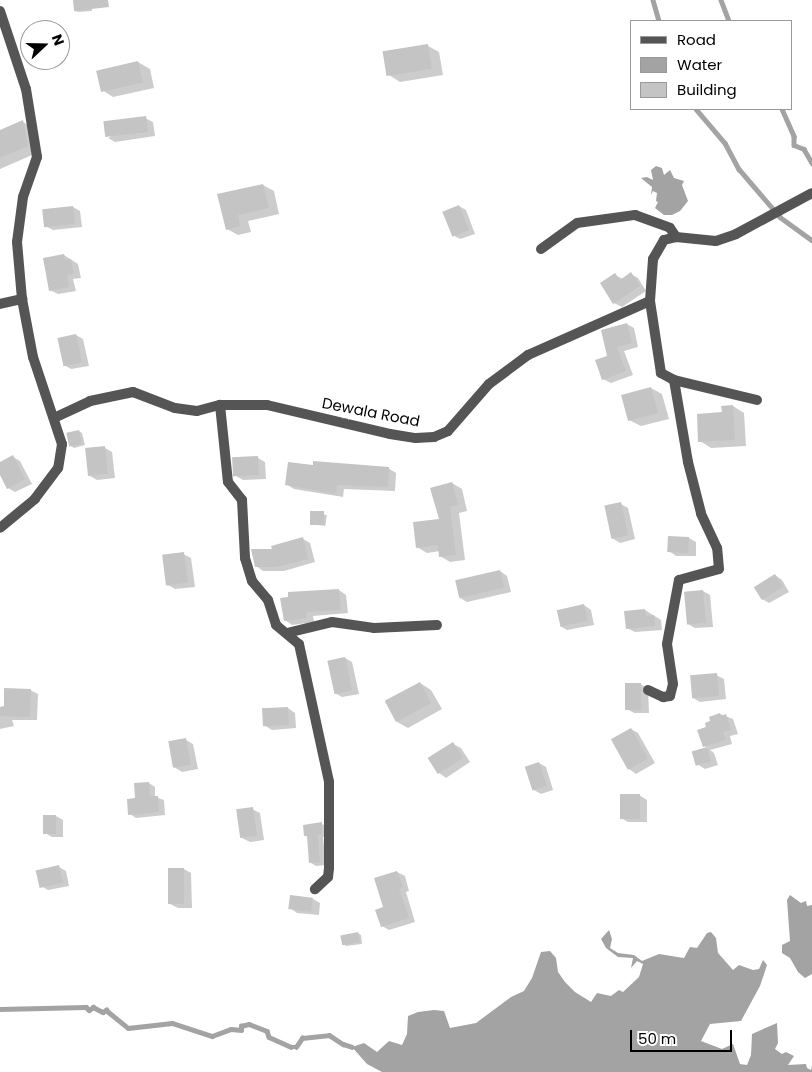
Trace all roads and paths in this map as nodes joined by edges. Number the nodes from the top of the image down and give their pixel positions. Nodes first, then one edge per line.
1 (0, 11) edge
2 (812, 193) edge
3 (676, 237) junction
4 (540, 249) dead end
5 (22, 299) junction
6 (650, 300) junction
7 (0, 304) edge
8 (674, 380) junction
9 (757, 400) dead end
10 (220, 405) junction
11 (54, 418) junction
12 (0, 528) edge
13 (437, 625) dead end
14 (288, 632) junction
15 (648, 690) dead end
16 (315, 889) dead end

1 - 5 street
2 - 3 street
3 - 4 street
3 - 6 street
5 - 7 street
5 - 11 street
6 - 8 street
6 - 10 street, Dewala Road
8 - 9 street
8 - 15 street
10 - 11 street, Dewala Road
10 - 14 street
11 - 12 street
13 - 14 street
14 - 16 street

